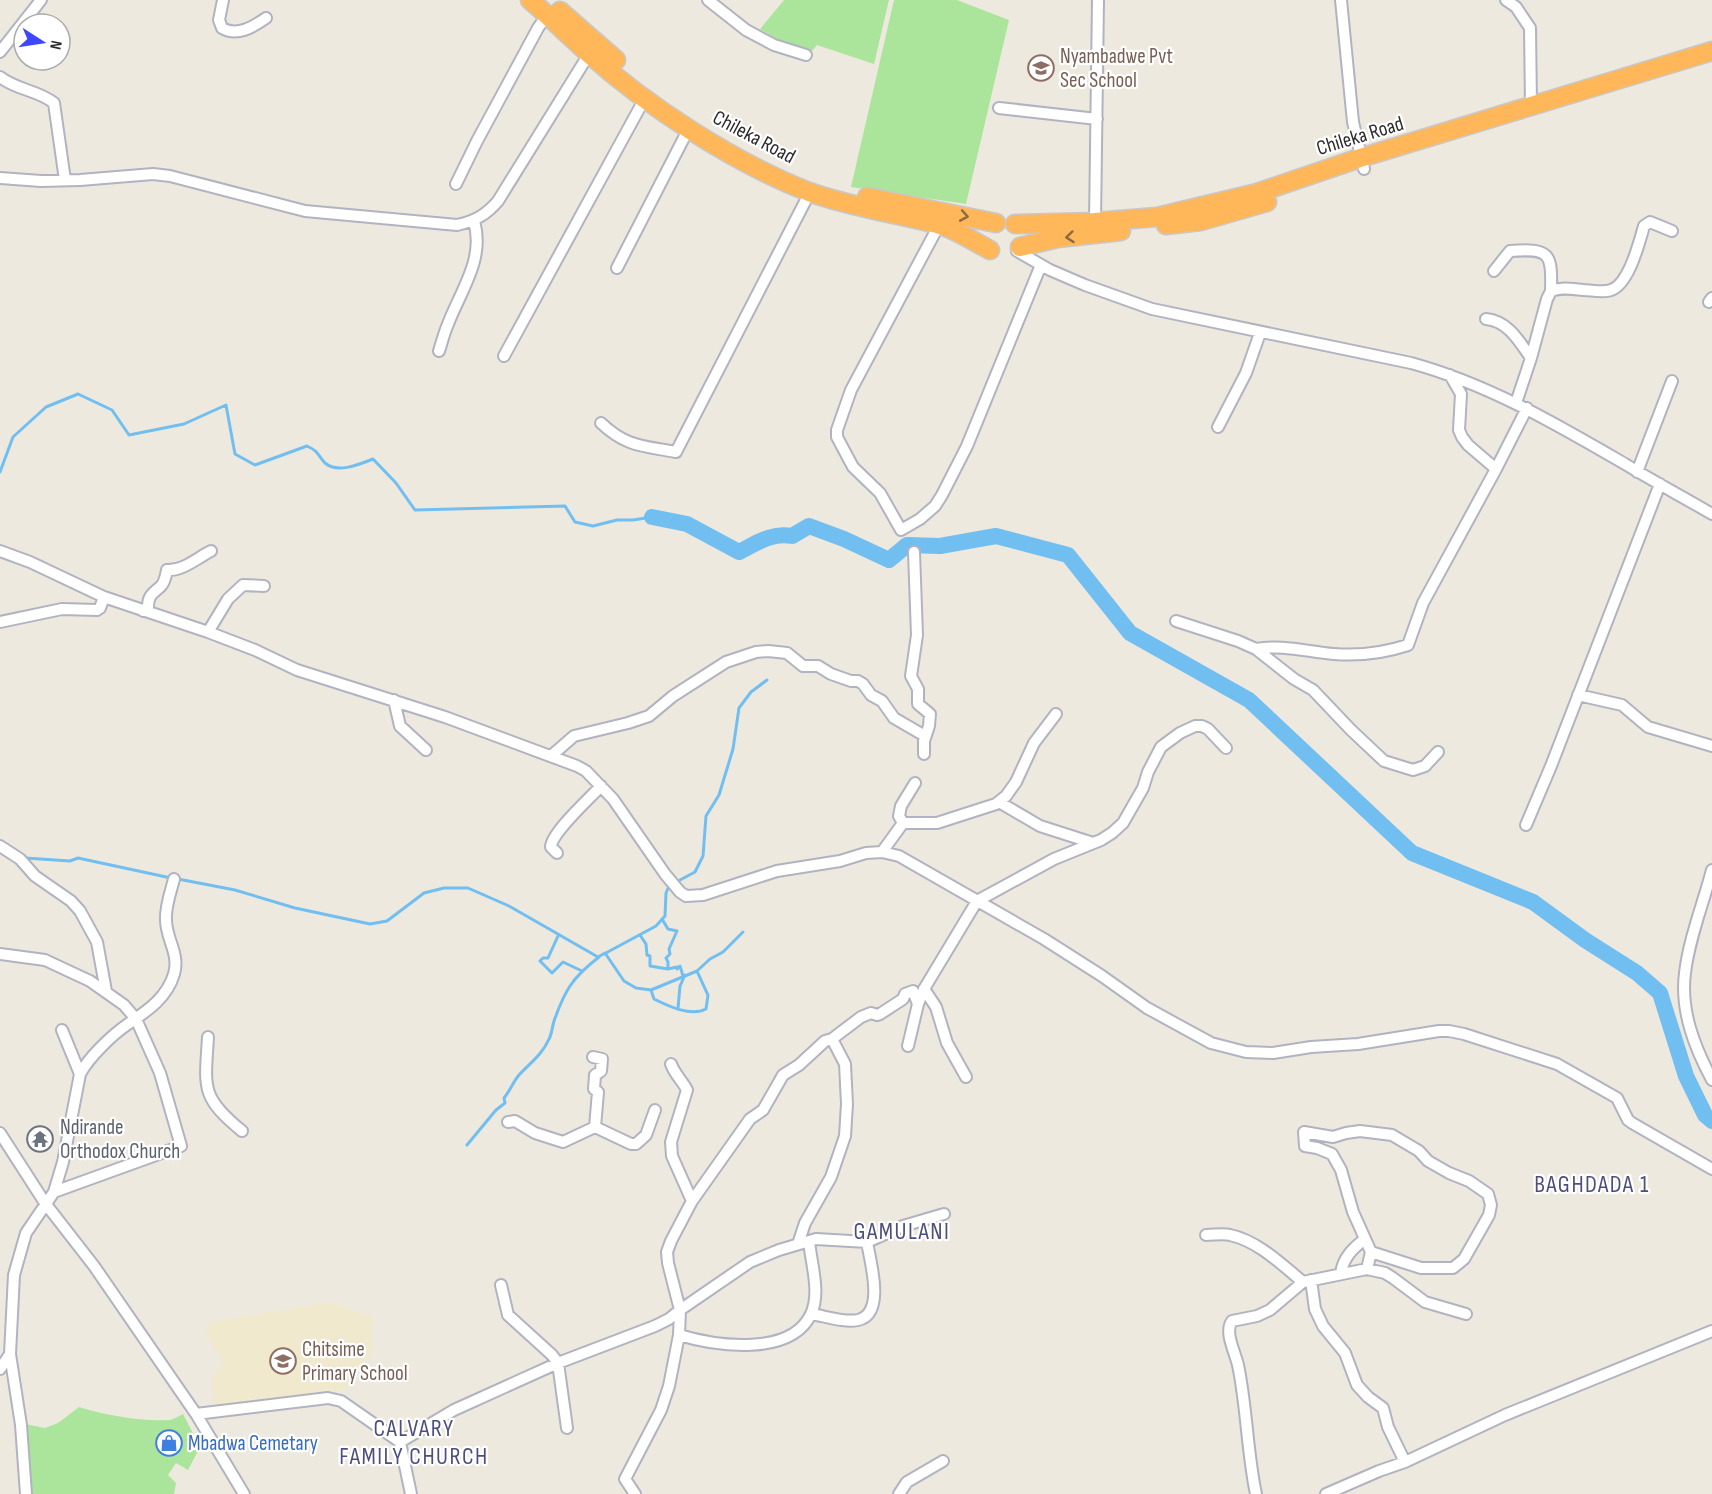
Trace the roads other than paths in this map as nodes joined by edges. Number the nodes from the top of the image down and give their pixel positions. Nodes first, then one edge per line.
1 (41, 0) edge
2 (223, 0) edge
3 (530, 0) edge
4 (708, 0) edge
5 (1098, 0) edge
6 (1341, 0) edge
7 (1506, 0) edge
8 (547, 8) edge
9 (266, 18) dead end
10 (0, 51) edge
11 (1712, 51) edge
12 (589, 54) junction
13 (806, 55) dead end
14 (1712, 60) edge
15 (0, 77) edge
16 (645, 98) junction
17 (1531, 106) junction
18 (999, 108) dead end
19 (1097, 118) junction
20 (689, 128) junction
21 (1362, 163) junction
22 (0, 178) edge
23 (65, 180) junction
24 (456, 184) dead end
25 (810, 192) junction
26 (474, 221) junction
27 (1095, 222) junction
28 (996, 223) junction
29 (1015, 224) junction
30 (939, 225) junction
31 (1672, 231) dead end
32 (1019, 249) junction
33 (990, 250) junction
34 (1041, 265) junction
35 (617, 268) dead end
36 (1494, 271) dead end
37 (1551, 291) junction
38 (1486, 319) dead end
39 (1260, 333) junction
40 (439, 351) dead end
41 (504, 356) dead end
42 (1531, 358) junction
43 (1450, 375) junction
44 (1672, 381) dead end
45 (1516, 403) junction
46 (1527, 408) junction
47 (601, 423) dead end
48 (1218, 427) dead end
49 (1496, 470) junction
50 (1637, 472) junction
51 (1660, 484) junction
52 (1712, 514) edge
53 (0, 550) edge
54 (211, 551) dead end
55 (914, 552) dead end
56 (264, 586) dead end
57 (104, 597) junction
58 (143, 611) junction
59 (1176, 621) dead end
60 (0, 622) edge
61 (208, 632) junction
62 (1256, 649) junction
63 (1578, 695) junction
64 (394, 700) junction
65 (1056, 714) dead end
66 (925, 736) junction
67 (1712, 746) edge
68 (1226, 748) dead end
69 (426, 750) dead end
70 (1438, 752) dead end
71 (924, 754) dead end
72 (551, 756) junction
73 (915, 783) dead end
74 (601, 786) junction
75 (999, 802) junction
76 (903, 823) junction
77 (1526, 825) dead end
78 (1093, 843) junction
79 (0, 846) edge
80 (882, 852) junction
81 (557, 853) dead end
82 (1712, 870) edge
83 (174, 879) dead end
84 (977, 901) junction
85 (0, 954) edge
86 (924, 989) junction
87 (106, 991) junction
88 (918, 1004) junction
89 (136, 1019) junction
90 (62, 1030) dead end
91 (208, 1037) dead end
92 (832, 1040) junction
93 (908, 1046) dead end
94 (592, 1057) dead end
95 (671, 1064) dead end
96 (80, 1074) junction
97 (966, 1077) dead end
98 (1712, 1080) edge
99 (655, 1110) dead end
100 (508, 1122) dead end
101 (595, 1127) junction
102 (242, 1131) dead end
103 (0, 1133) edge
104 (1712, 1169) edge
105 (54, 1192) junction
106 (692, 1201) junction
107 (45, 1203) junction
108 (944, 1214) dead end
109 (1206, 1235) dead end
110 (1365, 1239) junction
111 (803, 1242) junction
112 (867, 1242) junction
113 (1371, 1252) junction
114 (1367, 1269) junction
115 (1341, 1273) junction
116 (1307, 1281) junction
117 (501, 1285) dead end
118 (680, 1310) junction
119 (811, 1314) junction
120 (1466, 1314) dead end
121 (5, 1325) edge
122 (1712, 1331) edge
123 (679, 1335) junction
124 (10, 1354) junction
125 (558, 1363) junction
126 (0, 1369) edge
127 (196, 1414) junction
128 (567, 1428) dead end
129 (400, 1442) junction
130 (943, 1461) dead end
131 (1405, 1462) junction
132 (26, 1494) edge
133 (244, 1494) edge
134 (411, 1494) edge
135 (635, 1494) edge
136 (899, 1494) edge
137 (1256, 1494) edge
138 (1326, 1494) edge

1 - 10 street
2 - 9 street
3 - 8 highway, Chileka Road
4 - 13 street
5 - 19 street
6 - 21 street
7 - 17 street
8 - 12 highway, Chileka Road
8 - 24 street
8 -> 28 highway, Chileka Road
11 - 17 highway, Chileka Road
12 - 16 highway, Chileka Road
12 - 26 street
14 - 21 highway, Chileka Road
15 - 23 street
16 - 20 highway, Chileka Road
16 - 41 street
17 - 21 highway, Chileka Road
18 - 19 street
19 - 27 street
20 - 25 highway, Chileka Road
20 - 35 street
21 - 27 highway, Chileka Road
21 -> 32 highway, Chileka Road
22 - 23 street
23 - 26 street
25 - 30 highway, Chileka Road
25 - 47 street
26 - 40 street
27 - 29 highway, Chileka Road
28 - 29 highway, Chileka Road
28 - 33 highway
29 - 32 highway
30 - 33 highway, Chileka Road
30 - 34 street
31 - 37 street
32 - 33 highway, Chileka Road
32 - 34 street
34 - 39 street
36 - 37 street
37 - 42 street
38 - 42 street
39 - 43 street
39 - 48 street
42 - 45 street
43 - 45 street
43 - 49 street
44 - 50 street
45 - 46 street
46 - 49 street
46 - 50 street
49 - 62 street
50 - 51 street
51 - 52 street
51 - 63 street
53 - 57 street
54 - 58 street
55 - 66 street
56 - 61 street
57 - 58 street
57 - 60 street
58 - 61 street
59 - 62 street
61 - 64 street
62 - 70 street
63 - 67 street
63 - 77 street
64 - 69 street
64 - 72 street
65 - 75 street
66 - 71 street
66 - 72 street
68 - 78 street
72 - 74 street
73 - 76 street
74 - 80 street
74 - 81 street
75 - 76 street
75 - 78 street
76 - 80 street
78 - 84 street
79 - 87 street
80 - 84 street
82 - 98 street
83 - 89 street
84 - 86 street
84 - 104 street
85 - 87 street
86 - 88 street
86 - 97 street
87 - 89 street
88 - 92 street
88 - 93 street
89 - 96 street
89 - 105 street
90 - 96 street
91 - 102 street
92 - 106 street
92 - 111 street
94 - 101 street
95 - 106 street
96 - 105 street
99 - 101 street
100 - 101 street
103 - 107 street
105 - 107 street
106 - 118 street
107 - 121 street
107 - 127 street
108 - 112 street
109 - 116 street
110 - 113 street
110 - 113 street
110 - 115 street
111 - 112 street
111 - 118 street
111 - 119 street
112 - 119 street
113 - 114 street
114 - 115 street
114 - 120 street
115 - 116 street
116 - 131 street
116 - 137 street
117 - 125 street
118 - 123 street
118 - 125 street
119 - 123 street
121 - 124 street
122 - 131 street
123 - 135 street
124 - 126 street
124 - 132 street
125 - 128 street
125 - 129 street
127 - 129 street
127 - 133 street
129 - 134 street
130 - 136 street
131 - 138 street

